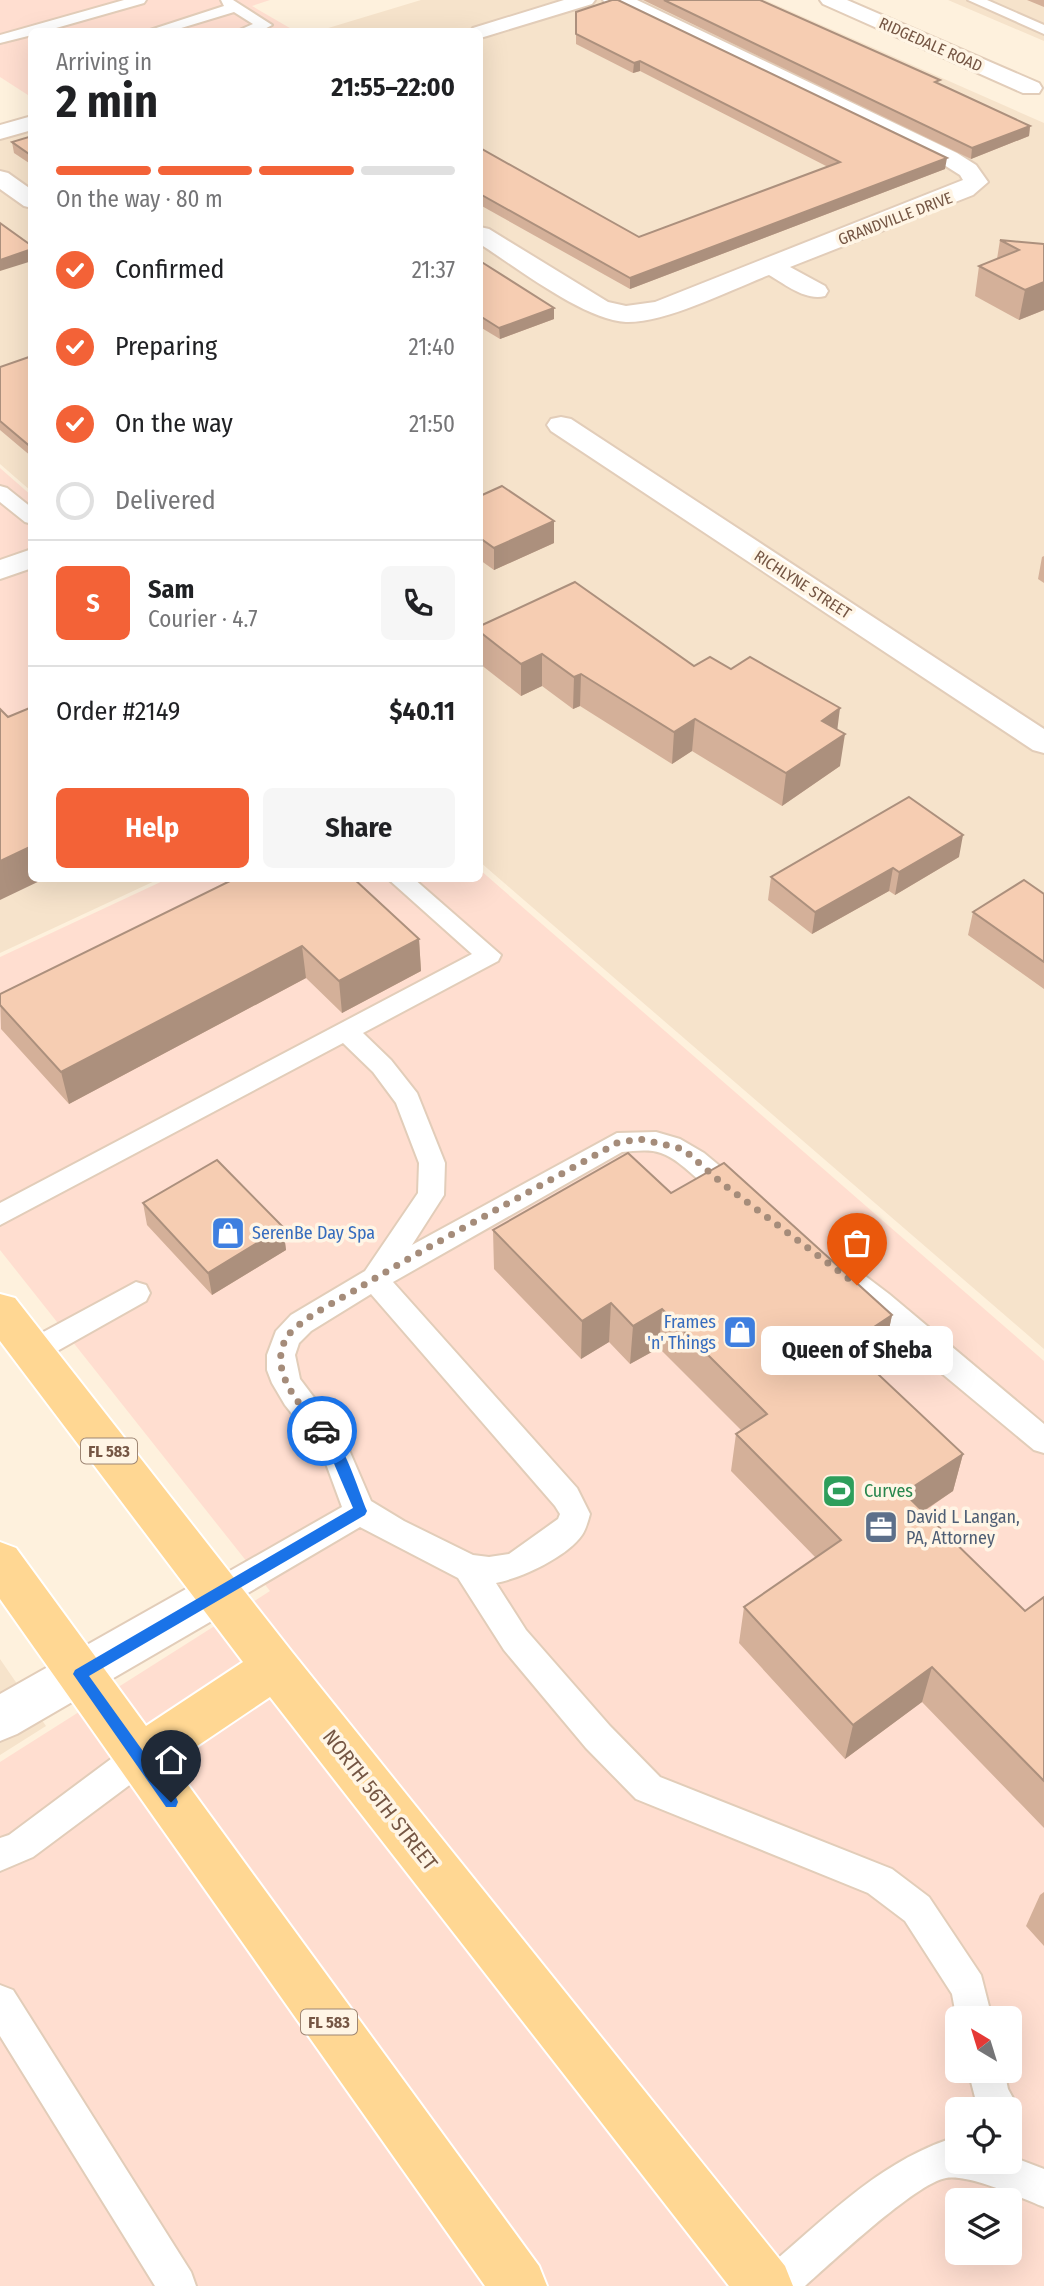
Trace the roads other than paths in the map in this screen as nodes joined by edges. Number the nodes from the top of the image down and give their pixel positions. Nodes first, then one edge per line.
1 (139, 0) edge
2 (586, 0) edge
3 (613, 0) edge
4 (830, 0) edge
5 (975, 0) edge
6 (229, 2) edge
7 (37, 28) edge
8 (161, 28) edge
9 (256, 28) edge
10 (28, 30) edge
11 (1044, 30) edge
12 (483, 31) edge
13 (0, 38) edge
14 (1031, 88) dead end
15 (28, 124) edge
16 (0, 132) edge
17 (0, 178) edge
18 (28, 198) edge
19 (28, 201) edge
20 (0, 210) edge
21 (483, 236) edge
22 (770, 266) junction
23 (816, 291) dead end
24 (561, 425) dead end
25 (0, 492) edge
26 (28, 515) edge
27 (28, 560) edge
28 (0, 570) edge
29 (1044, 743) edge
30 (403, 882) edge
31 (346, 1031) junction
32 (757, 1209) edge
33 (0, 1215) edge
34 (824, 1260) edge
35 (374, 1279) junction
36 (136, 1293) dead end
37 (0, 1310) edge
38 (33, 1351) junction
39 (1044, 1441) edge
40 (361, 1511) junction
41 (0, 1562) edge
42 (469, 1568) junction
43 (218, 1594) junction
44 (275, 1667) junction
45 (80, 1674) junction
46 (0, 1719) edge
47 (139, 1758) junction
48 (0, 1855) edge
49 (0, 2003) edge
50 (972, 2006) edge
51 (945, 2160) edge
52 (1017, 2174) edge
53 (1044, 2188) edge
54 (177, 2286) edge
55 (519, 2286) edge
56 (765, 2286) edge
57 (776, 2286) edge

1 - 7 lane
2 - 12 street
3 - 22 street, GRANDVILLE DRIVE
4 - 14 street, RIDGEDALE ROAD
5 - 11 lane
6 - 8 lane
6 - 9 lane
10 - 13 lane
15 - 16 street
17 - 18 street
19 - 20 street
21 - 22 street, GRANDVILLE DRIVE
22 - 23 street
24 - 29 street, RICHLYNE STREET
25 - 26 lane
27 - 28 street
30 - 31 lane
31 - 33 lane
31 - 35 lane
32 - 35 lane
34 - 39 lane
35 - 40 lane
35 - 42 lane
36 - 38 lane
37 - 38 main road, NORTH 56TH STREET / FL 583
38 - 43 main road, NORTH 56TH STREET / FL 583
40 - 42 lane
40 - 43 lane
41 - 45 main road, FL 583
42 - 50 lane
43 - 44 main road, NORTH 56TH STREET / FL 583
43 - 45 street
44 - 47 main road
44 - 56 main road, NORTH 56TH STREET / FL 583
45 - 46 street
45 - 47 main road, FL 583
47 - 48 lane
47 - 55 main road, FL 583
49 - 54 lane
51 - 57 lane
52 - 53 lane

